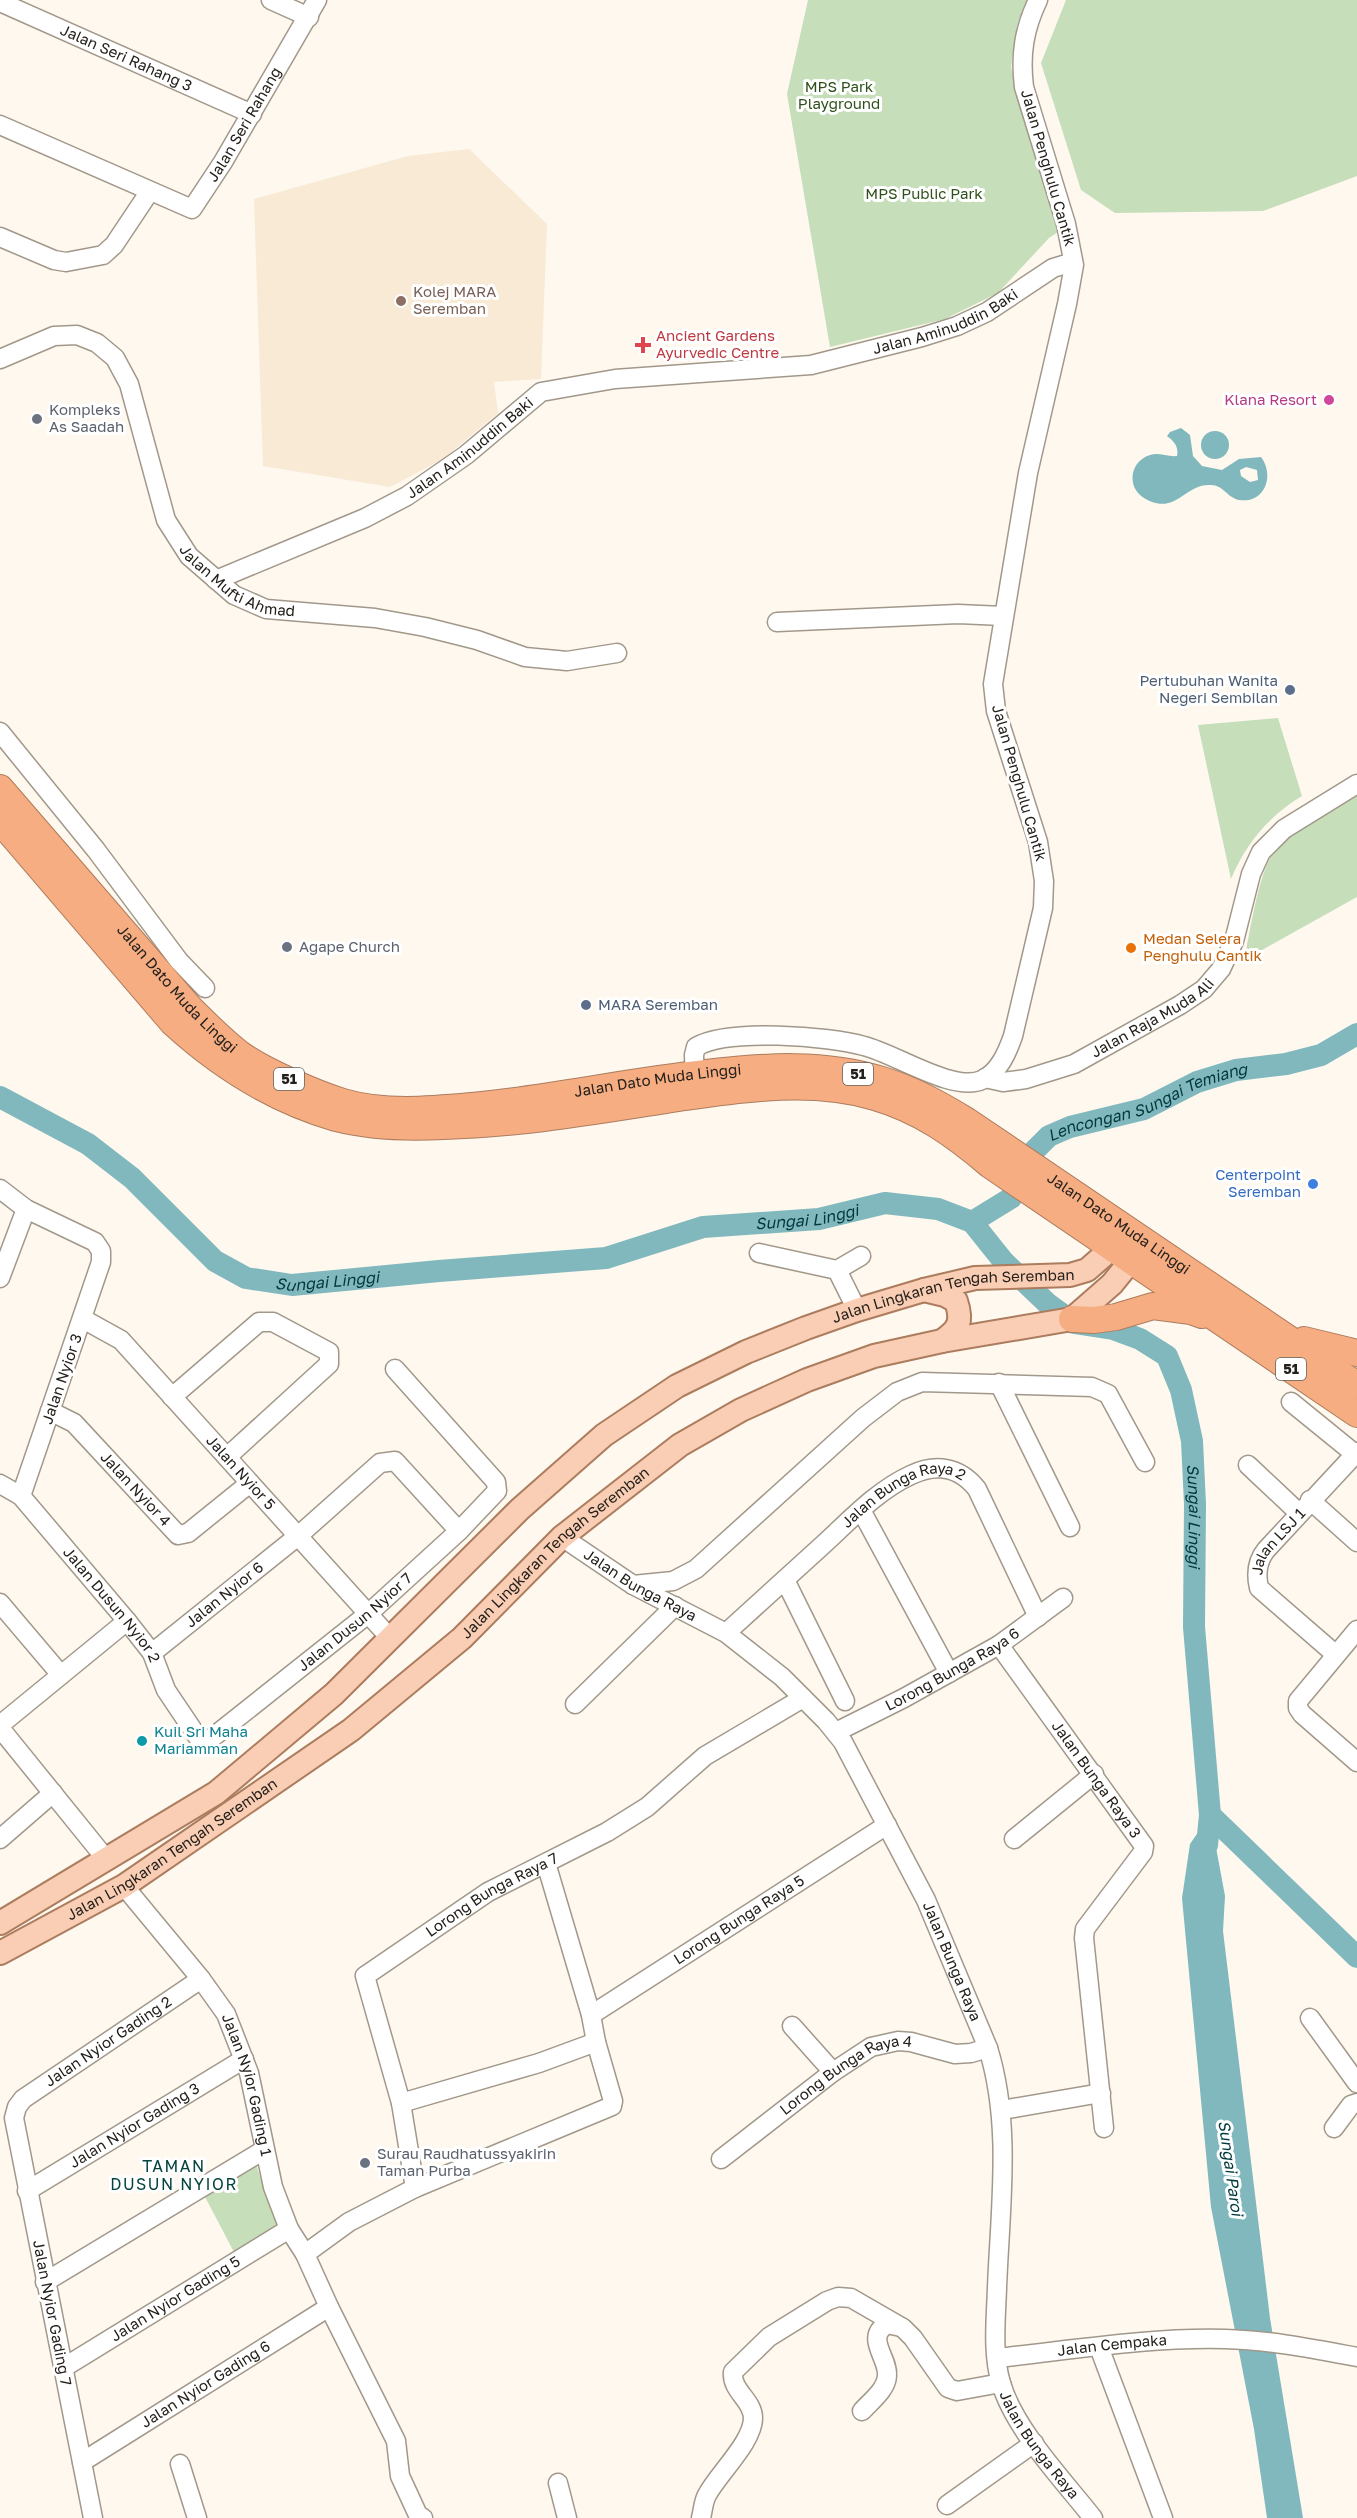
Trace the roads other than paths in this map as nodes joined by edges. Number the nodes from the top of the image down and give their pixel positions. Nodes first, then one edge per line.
1 (271, 0) edge
2 (1038, 0) edge
3 (0, 2) edge
4 (313, 8) edge
5 (252, 114) junction
6 (0, 125) edge
7 (150, 191) junction
8 (0, 237) edge
9 (1073, 261) junction
10 (0, 359) edge
11 (216, 580) junction
12 (1003, 616) junction
13 (777, 622) dead end
14 (616, 652) dead end
15 (0, 734) edge
16 (1357, 784) edge
17 (0, 788) edge
18 (0, 821) edge
19 (205, 988) dead end
20 (985, 1078) junction
21 (695, 1085) junction
22 (0, 1189) edge
23 (26, 1209) junction
24 (1117, 1238) junction
25 (1139, 1252) junction
26 (759, 1253) dead end
27 (861, 1256) dead end
28 (837, 1270) junction
29 (0, 1278) edge
30 (924, 1290) junction
31 (857, 1310) junction
32 (82, 1319) junction
33 (1072, 1319) junction
34 (1224, 1324) junction
35 (1283, 1334) junction
36 (942, 1341) junction
37 (1357, 1353) edge
38 (395, 1369) dead end
39 (999, 1383) junction
40 (1357, 1385) edge
41 (172, 1397) junction
42 (1291, 1401) dead end
43 (50, 1411) junction
44 (1357, 1414) edge
45 (1356, 1453) edge
46 (227, 1457) junction
47 (1145, 1462) dead end
48 (1248, 1465) dead end
49 (250, 1483) junction
50 (0, 1484) edge
51 (21, 1496) junction
52 (1304, 1507) junction
53 (861, 1510) junction
54 (1070, 1527) dead end
55 (459, 1531) junction
56 (298, 1536) junction
57 (562, 1537) junction
58 (1357, 1542) edge
59 (785, 1580) junction
60 (633, 1585) junction
61 (1063, 1598) dead end
62 (0, 1604) edge
63 (675, 1606) junction
64 (368, 1614) junction
65 (1038, 1617) junction
66 (128, 1621) junction
67 (1357, 1630) edge
68 (726, 1633) junction
69 (390, 1638) junction
70 (999, 1645) junction
71 (152, 1653) junction
72 (1335, 1654) junction
73 (949, 1673) junction
74 (61, 1675) junction
75 (803, 1698) junction
76 (845, 1701) dead end
77 (575, 1704) dead end
78 (0, 1726) edge
79 (836, 1732) junction
80 (203, 1745) joint
81 (1357, 1762) edge
82 (1094, 1774) junction
83 (53, 1793) junction
84 (887, 1825) junction
85 (0, 1839) edge
86 (1014, 1839) dead end
87 (106, 1859) junction
88 (546, 1863) junction
89 (124, 1886) junction
90 (0, 1923) edge
91 (0, 1953) edge
92 (201, 1979) junction
93 (591, 2015) junction
94 (1310, 2018) dead end
95 (792, 2026) dead end
96 (596, 2042) junction
97 (988, 2048) junction
98 (244, 2059) junction
99 (833, 2072) junction
100 (1357, 2083) edge
101 (1101, 2093) junction
102 (400, 2103) junction
103 (1357, 2103) edge
104 (17, 2107) joint
105 (1002, 2110) junction
106 (1104, 2128) dead end
107 (1334, 2128) dead end
108 (264, 2150) junction
109 (721, 2159) dead end
110 (415, 2188) junction
111 (27, 2191) junction
112 (289, 2229) junction
113 (305, 2254) junction
114 (45, 2282) junction
115 (329, 2307) junction
116 (903, 2328) junction
117 (1099, 2347) junction
118 (1357, 2357) edge
119 (997, 2358) junction
120 (63, 2368) junction
121 (1001, 2383) junction
122 (862, 2411) dead end
123 (1034, 2443) junction
124 (82, 2462) junction
125 (180, 2464) dead end
126 (558, 2483) dead end
127 (947, 2505) dead end
128 (93, 2518) edge
129 (197, 2518) edge
130 (423, 2518) edge
131 (567, 2518) edge
132 (701, 2518) edge
133 (1093, 2518) edge
134 (1163, 2518) edge

1 - 4 street
2 - 9 street, Jalan Penghulu Cantik
3 - 5 street, Jalan Seri Rahang 3
4 - 5 street, Jalan Seri Rahang
5 - 7 street, Jalan Seri Rahang
6 - 7 street
7 - 8 street
9 - 11 street, Jalan Aminuddin Baki
9 - 12 street, Jalan Penghulu Cantik
10 - 11 street, Jalan Mufti Ahmad
11 - 14 street, Jalan Mufti Ahmad
12 - 13 street
12 - 20 street, Jalan Penghulu Cantik
15 - 19 street
16 - 20 street, Jalan Raja Muda Ali
17 - 21 highway, Jalan Dato Muda Linggi / 51
18 - 21 highway, Jalan Dato Muda Linggi / 51
20 - 21 street
21 - 24 highway, Jalan Dato Muda Linggi / 51
22 - 23 street
23 - 29 street
23 - 32 street, Jalan Nyior 3
24 - 25 highway, Jalan Dato Muda Linggi / 51
24 - 30 main road, Jalan Lingkaran Tengah Seremban
25 - 33 main road
25 - 34 highway, Jalan Dato Muda Linggi / 51
25 - 35 highway, Jalan Dato Muda Linggi / 51
26 - 28 street
27 - 28 street
28 - 31 street
30 - 31 main road, Jalan Lingkaran Tengah Seremban
30 - 36 main road
31 - 69 main road, Jalan Lingkaran Tengah Seremban
32 - 41 street, Jalan Nyior 5
32 - 43 street, Jalan Nyior 3
33 - 34 highway
33 - 36 main road, Jalan Lingkaran Tengah Seremban
34 - 44 highway, Jalan Dato Muda Linggi / 51
35 - 37 highway
35 - 40 highway, Jalan Dato Muda Linggi / 51
36 - 57 main road, Jalan Lingkaran Tengah Seremban
38 - 55 street, Jalan Dusun Nyior 7
39 - 47 street
39 - 54 street
39 - 60 street
41 - 46 street, Jalan Nyior 5
41 - 46 street
42 - 45 street
43 - 49 street, Jalan Nyior 4
43 - 51 street, Jalan Nyior 3
45 - 52 street, Jalan LSJ 1
46 - 49 street, Jalan Nyior 5
48 - 52 street
49 - 56 street, Jalan Nyior 5
50 - 51 street, Jalan Dusun Nyior 2
51 - 66 street, Jalan Dusun Nyior 2
52 - 58 street
52 - 72 street, Jalan LSJ 1
53 - 59 street, Jalan Bunga Raya 2
53 - 65 street, Jalan Bunga Raya 2
53 - 73 street
55 - 56 street, Jalan Nyior 6
55 - 64 street, Jalan Dusun Nyior 7
56 - 64 street, Jalan Nyior 5
56 - 71 street, Jalan Nyior 6
57 - 60 street, Jalan Bunga Raya
57 - 89 main road, Jalan Lingkaran Tengah Seremban
59 - 68 street, Jalan Bunga Raya 2
59 - 76 street
60 - 63 street, Jalan Bunga Raya
61 - 65 street, Lorong Bunga Raya 6
62 - 74 street
63 - 68 street, Jalan Bunga Raya
63 - 77 street
64 - 69 street, Jalan Nyior 5
64 - 80 street, Jalan Dusun Nyior 7
65 - 70 street, Lorong Bunga Raya 6
66 - 71 street, Jalan Dusun Nyior 2
66 - 74 street
67 - 72 street
68 - 75 street, Jalan Bunga Raya
69 - 87 main road, Jalan Lingkaran Tengah Seremban
70 - 73 street, Lorong Bunga Raya 6
70 - 82 street, Jalan Bunga Raya 3
71 - 80 street, Jalan Dusun Nyior 2
72 - 81 street
73 - 79 street, Lorong Bunga Raya 6
74 - 78 street
75 - 79 street, Jalan Bunga Raya
75 - 88 street, Lorong Bunga Raya 7
78 - 83 street
79 - 84 street, Jalan Bunga Raya
82 - 86 street
82 - 101 street, Jalan Bunga Raya 3
83 - 85 street
83 - 87 street
84 - 93 street, Lorong Bunga Raya 5
84 - 97 street, Jalan Bunga Raya
87 - 90 main road, Jalan Lingkaran Tengah Seremban
88 - 93 street
88 - 102 street, Lorong Bunga Raya 7
89 - 91 main road, Jalan Lingkaran Tengah Seremban
89 - 92 street, Jalan Nyior Gading 1
92 - 98 street, Jalan Nyior Gading 1
92 - 104 street, Jalan Nyior Gading 2
93 - 96 street
94 - 100 street
95 - 99 street
96 - 102 street
96 - 110 street
97 - 99 street, Lorong Bunga Raya 4
97 - 105 street, Jalan Bunga Raya
98 - 108 street, Jalan Nyior Gading 1
98 - 111 street, Jalan Nyior Gading 3
99 - 109 street, Lorong Bunga Raya 4
101 - 105 street
101 - 106 street, Jalan Bunga Raya 3
102 - 110 street, Lorong Bunga Raya 7
103 - 107 street
104 - 111 street, Jalan Nyior Gading 7
105 - 119 street, Jalan Bunga Raya
108 - 112 street, Jalan Nyior Gading 1
108 - 114 street
110 - 113 street
111 - 114 street, Jalan Nyior Gading 7
112 - 113 street, Jalan Nyior Gading 1
112 - 120 street, Jalan Nyior Gading 5
113 - 115 street, Jalan Nyior Gading 1
114 - 120 street, Jalan Nyior Gading 7
115 - 124 street, Jalan Nyior Gading 6
115 - 130 street, Jalan Nyior Gading 1
116 - 121 street
116 - 122 street
116 - 132 street
117 - 118 street, Jalan Cempaka
117 - 119 street, Jalan Cempaka
117 - 134 street
119 - 121 street, Jalan Bunga Raya
120 - 124 street, Jalan Nyior Gading 7
121 - 123 street, Jalan Bunga Raya
123 - 127 street
123 - 133 street, Jalan Bunga Raya
124 - 128 street, Jalan Nyior Gading 7
125 - 129 street
126 - 131 street

